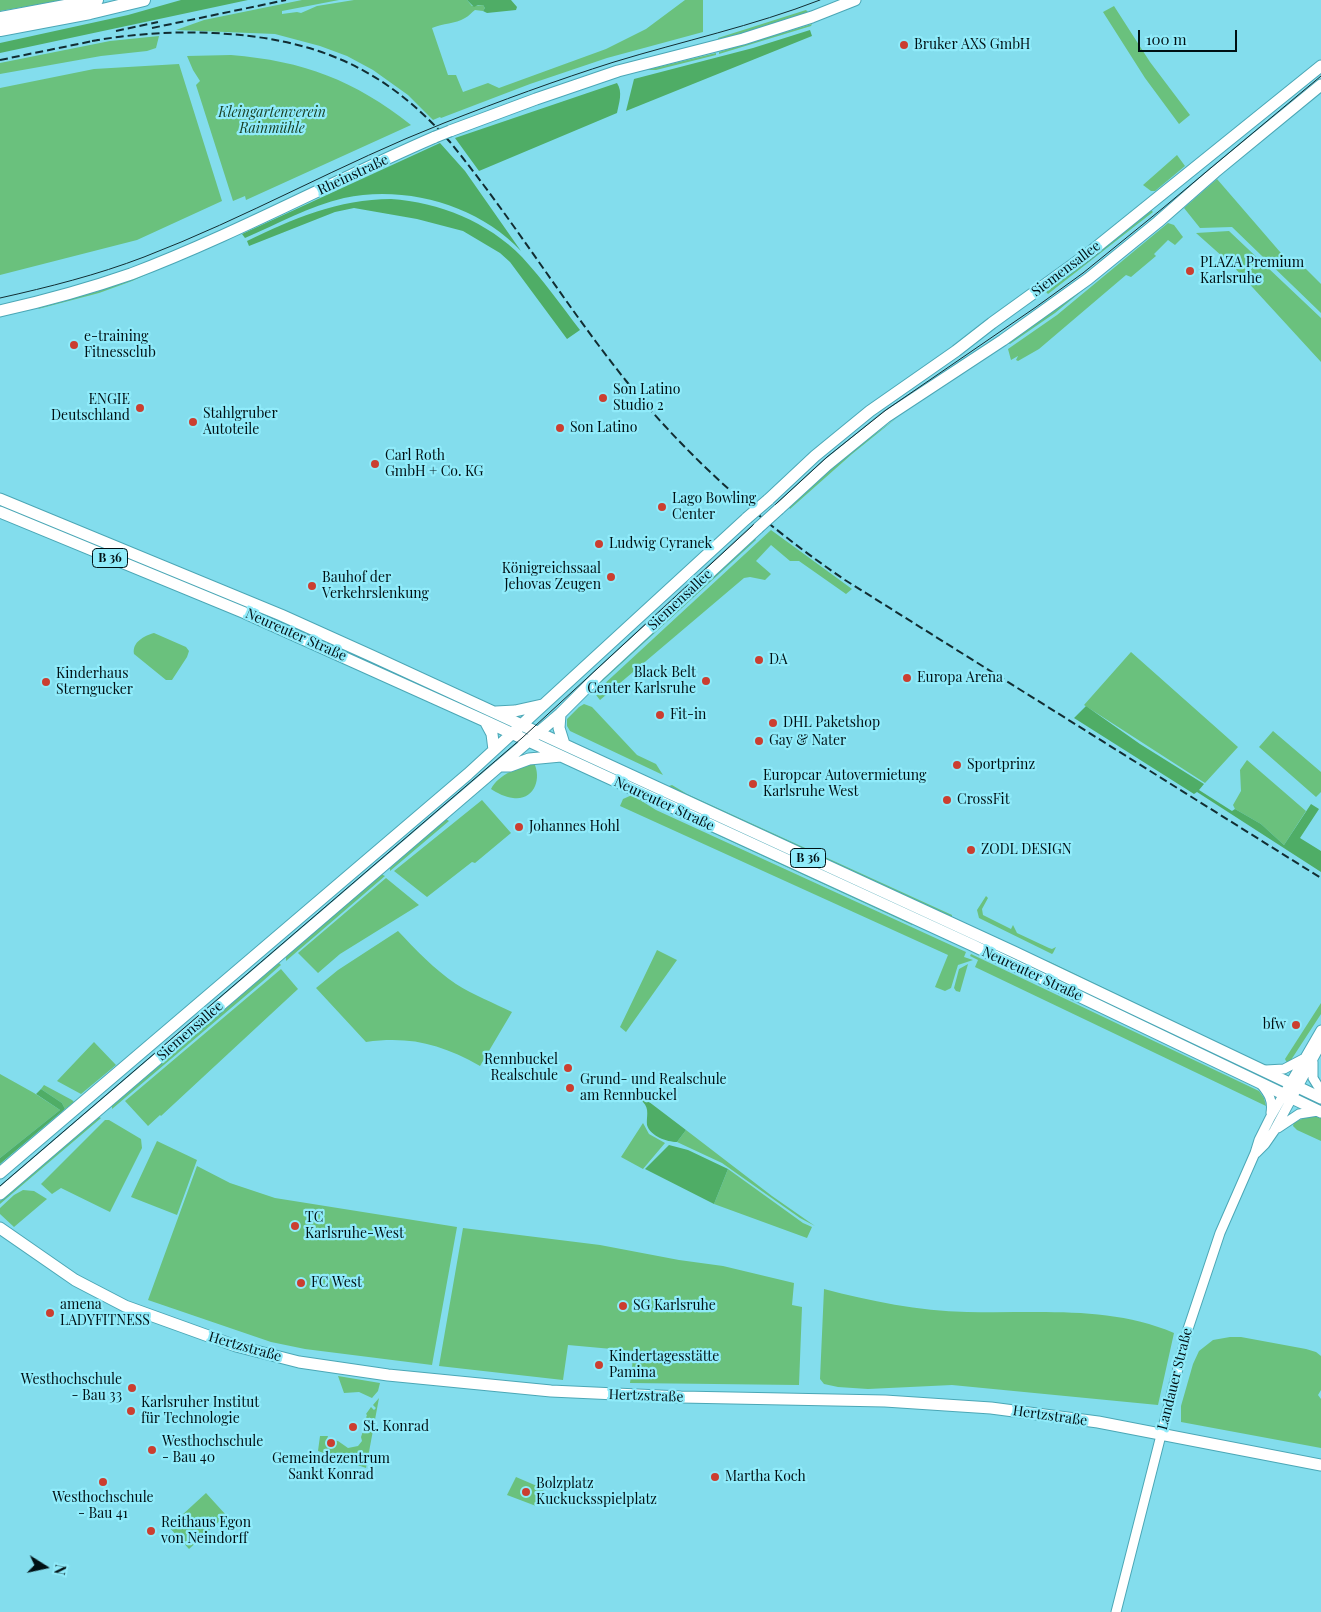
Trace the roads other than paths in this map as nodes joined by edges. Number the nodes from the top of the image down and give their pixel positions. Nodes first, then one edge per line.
1 (97, 0) edge
2 (144, 0) edge
3 (855, 0) edge
4 (1, 28) edge
5 (1321, 66) edge
6 (1321, 85) edge
7 (1154, 200) junction
8 (1169, 213) junction
9 (0, 311) edge
10 (976, 336) junction
11 (991, 348) junction
12 (0, 499) edge
13 (0, 512) edge
14 (296, 629) junction
15 (544, 705) junction
16 (495, 712) junction
17 (560, 714) junction
18 (484, 720) junction
19 (522, 725) junction
20 (539, 732) junction
21 (513, 734) junction
22 (529, 741) junction
23 (564, 744) junction
24 (494, 750) junction
25 (563, 756) junction
26 (499, 766) junction
27 (369, 858) junction
28 (381, 868) junction
29 (1321, 1030) edge
30 (1321, 1044) edge
31 (1308, 1060) junction
32 (1262, 1069) junction
33 (1260, 1082) junction
34 (1294, 1085) junction
35 (1321, 1091) edge
36 (1288, 1096) junction
37 (1321, 1098) edge
38 (1320, 1111) edge
39 (1270, 1118) junction
40 (1274, 1131) junction
41 (1255, 1153) junction
42 (0, 1173) edge
43 (0, 1194) edge
44 (0, 1228) edge
45 (1161, 1434) junction
46 (1321, 1465) edge
47 (1116, 1612) edge

1 - 4 highway
2 - 4 highway
3 - 9 main road, Rheinstraße, bridge
5 - 7 main road, Siemensallee
6 - 8 main road, Siemensallee
7 - 8 main road
7 - 10 main road, Siemensallee
8 - 11 main road, Siemensallee
10 - 11 main road
10 - 15 main road, Siemensallee, bridge
11 - 17 main road, Siemensallee, bridge
12 - 14 main road, Neureuter Straße
13 - 14 main road, Neureuter Straße / B 36
14 - 16 main road, Neureuter Straße
14 - 18 main road, Neureuter Straße / B 36
15 - 16 main road
15 - 19 main road, Siemensallee
16 - 19 main road, Neureuter Straße
17 - 20 main road, Siemensallee
17 - 23 main road
18 - 21 main road, Neureuter Straße / B 36
18 - 24 main road
19 - 20 main road, Neureuter Straße
19 - 21 main road, Siemensallee
20 - 22 main road, Siemensallee
20 - 23 main road, Neureuter Straße / B 36
21 - 22 main road, Neureuter Straße / B 36
21 - 24 main road, Siemensallee
22 - 25 main road, Neureuter Straße / B 36
22 - 26 main road, Siemensallee
23 - 32 main road, Neureuter Straße / B 36
24 - 27 main road, Siemensallee
25 - 26 main road
25 - 33 main road, Neureuter Straße / B 36
26 - 28 main road, Siemensallee
27 - 28 main road
27 - 42 main road, Siemensallee
28 - 43 main road, Siemensallee
29 - 31 street
30 - 31 street
31 - 32 street
31 - 34 street
31 - 35 street
32 - 34 main road, Neureuter Straße / B 36
33 - 36 main road, Neureuter Straße / B 36
33 - 39 street
34 - 36 street
34 - 37 main road, Neureuter Straße / B 36
36 - 38 main road, Neureuter Straße / B 36
36 - 39 street, Landauer Straße
36 - 40 street, Landauer Straße
38 - 40 street
39 - 41 street, Landauer Straße
40 - 41 street, Landauer Straße
41 - 45 street, Landauer Straße
44 - 45 main road, Hertzstraße
45 - 46 main road, Hertzstraße
45 - 47 street, Landauer Straße

